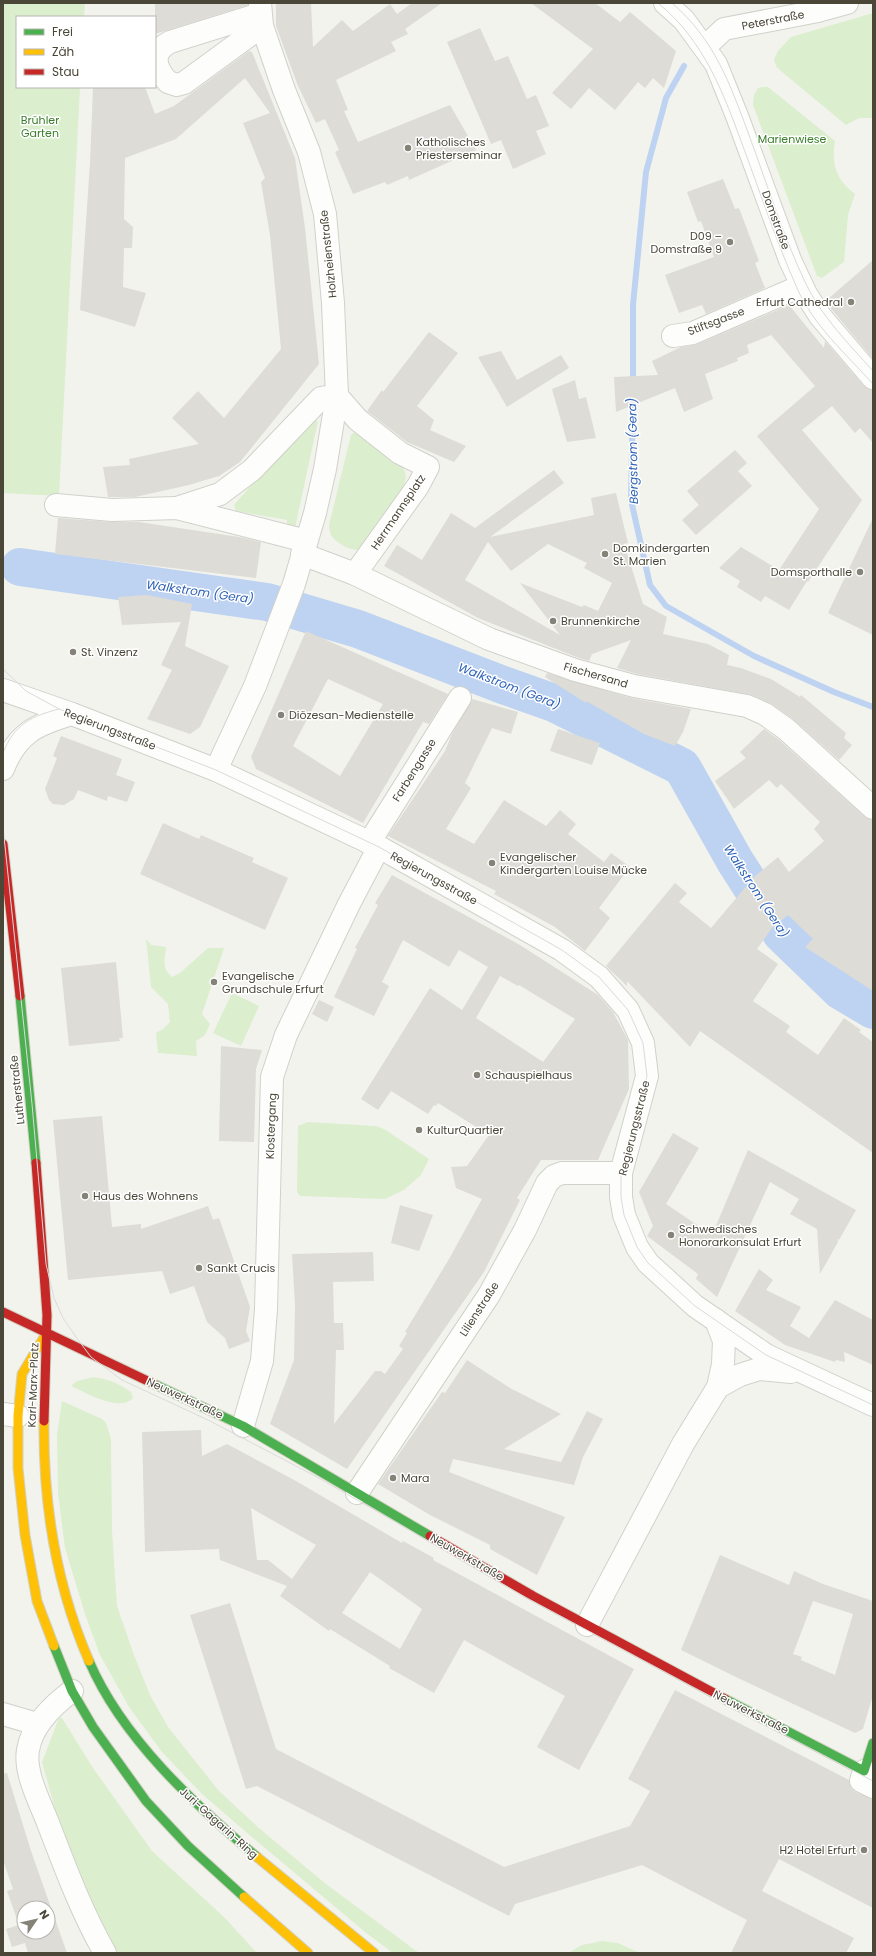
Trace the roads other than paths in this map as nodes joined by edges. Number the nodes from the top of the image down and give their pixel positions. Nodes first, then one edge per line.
1 (665, 3) edge
2 (847, 3) edge
3 (261, 14) edge
4 (705, 47) junction
5 (801, 286) junction
6 (673, 336) dead end
7 (873, 378) edge
8 (337, 396) junction
9 (56, 505) dead end
10 (177, 508) junction
11 (304, 548) junction
12 (355, 574) junction
13 (3, 690) edge
14 (460, 698) dead end
15 (72, 714) junction
16 (3, 769) edge
17 (216, 770) junction
18 (873, 808) edge
19 (3, 844) edge
20 (374, 845) junction
21 (621, 1173) junction
22 (3, 1312) edge
23 (716, 1320) junction
24 (47, 1333) junction
25 (800, 1372) junction
26 (718, 1387) junction
27 (873, 1405) edge
28 (10, 1415) edge
29 (243, 1426) junction
30 (357, 1493) junction
31 (74, 1623) joint
32 (587, 1625) junction
33 (72, 1691) junction
34 (3, 1714) edge
35 (37, 1724) junction
36 (870, 1764) edge
37 (105, 1953) edge
38 (308, 1953) edge
39 (374, 1953) edge

1 - 4 street, Domstraße
2 - 4 street, Peterstraße
3 - 8 street, Holzheienstraße
4 - 5 street, Domstraße
5 - 6 street, Stiftsgasse
5 - 7 street, Domstraße
8 - 10 street
8 - 11 street
8 - 12 street, Herrmannsplatz
9 - 10 street
10 - 11 street
11 - 12 street, Fischersand
11 - 17 street
12 - 18 street, Fischersand
13 - 15 street, Regierungsstraße
14 - 20 street, Farbengasse
15 - 16 street
15 - 17 street, Regierungsstraße
17 - 20 street, Regierungsstraße
19 - 24 street, Lutherstraße
20 - 21 street, Regierungsstraße
20 - 29 street, Klostergang
21 - 23 street, Regierungsstraße
21 - 30 street, Lilienstraße
22 - 24 street, Neuwerkstraße
23 - 25 street, Regierungsstraße
23 - 26 street
24 - 28 street, Karl-Marx-Platz
24 - 29 street, Neuwerkstraße
24 - 31 street, Karl-Marx-Platz
25 - 26 street
25 - 27 street, Regierungsstraße
26 - 32 street
28 - 33 street, Karl-Marx-Platz
29 - 30 street, Neuwerkstraße
30 - 32 street, Neuwerkstraße
31 - 39 street, Juri-Gagarin-Ring
32 - 36 street, Neuwerkstraße
33 - 35 street
33 - 38 street
34 - 35 street
35 - 37 street

